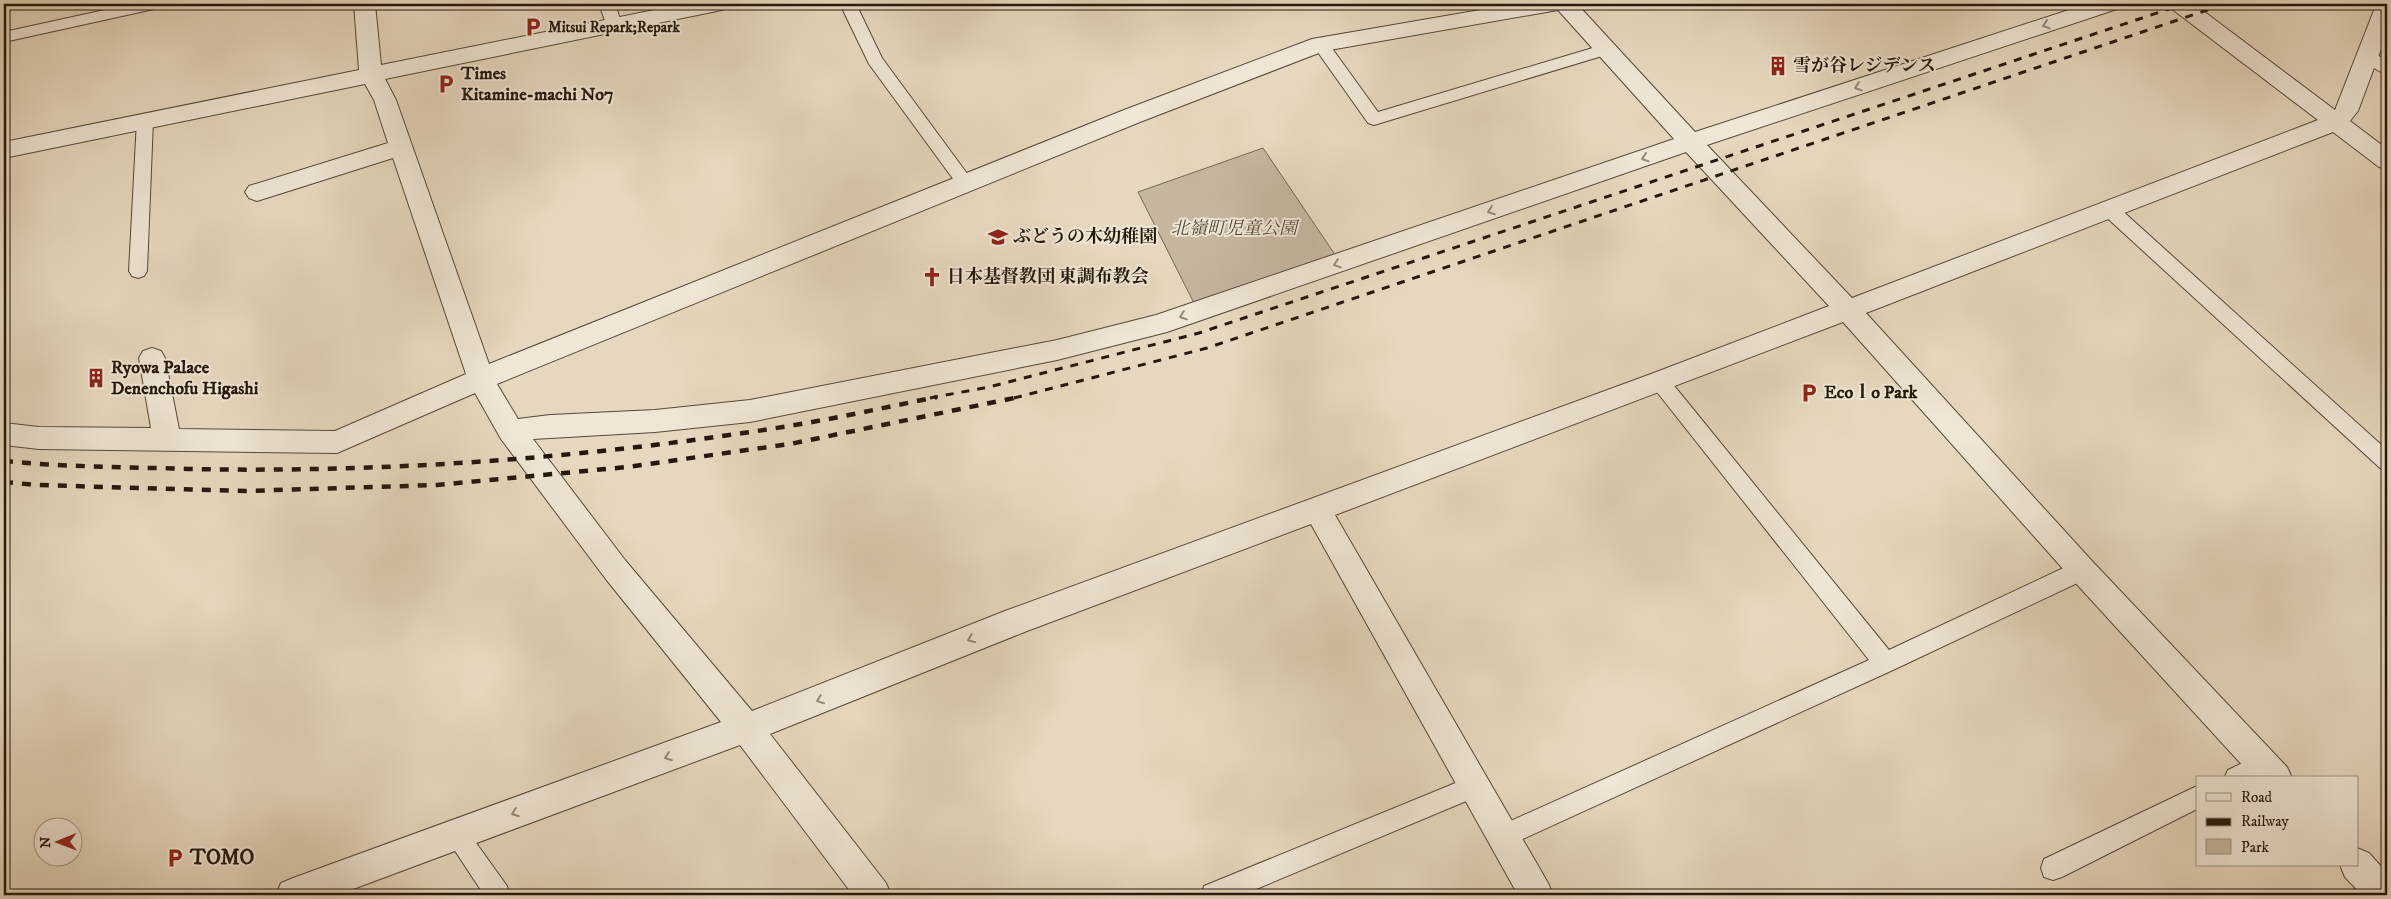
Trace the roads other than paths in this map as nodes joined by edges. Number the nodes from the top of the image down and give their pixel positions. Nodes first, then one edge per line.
1 (154, 4) edge
2 (364, 4) edge
3 (717, 4) edge
4 (848, 4) edge
5 (1554, 4) edge
6 (1565, 4) edge
7 (2109, 4) edge
8 (2180, 4) edge
9 (2387, 5) edge
10 (610, 14) edge
11 (4, 37) edge
12 (1320, 44) junction
13 (1606, 49) junction
14 (2377, 62) edge
15 (371, 74) junction
16 (145, 120) junction
17 (2336, 122) junction
18 (1691, 143) junction
19 (401, 147) junction
20 (4, 150) edge
21 (2387, 161) edge
22 (965, 183) junction
23 (257, 192) dead end
24 (2111, 211) junction
25 (138, 271) dead end
26 (1848, 310) junction
27 (152, 358) dead end
28 (481, 379) junction
29 (1660, 382) junction
30 (512, 431) junction
31 (4, 434) edge
32 (167, 439) junction
33 (2387, 462) edge
34 (1317, 509) junction
35 (2082, 570) junction
36 (1886, 663) junction
37 (746, 728) junction
38 (2269, 771) edge
39 (2245, 776) edge
40 (1475, 786) junction
41 (2196, 797) edge
42 (456, 834) junction
43 (1503, 836) junction
44 (2358, 866) edge
45 (2054, 868) dead end
46 (293, 895) edge
47 (498, 895) edge
48 (874, 895) edge
49 (1213, 895) edge
50 (1536, 895) edge
51 (2385, 895) edge

1 - 11 lane
2 - 15 street
3 - 10 street
4 - 22 lane
5 - 12 street
6 - 13 street
7 -> 18 street
8 - 17 street
9 - 14 street
10 - 15 street
12 - 13 lane
12 - 22 street
13 - 18 street
14 - 17 street
15 - 16 street
15 - 19 street
16 - 20 street
16 - 25 lane
17 - 21 street
17 - 24 street
18 - 26 street
18 -> 30 street
19 - 23 street
19 - 28 street
22 - 28 street
24 - 26 street
24 - 33 lane
26 - 29 street
26 - 35 street
27 - 32 street
28 - 30 street
28 - 32 street
29 - 34 street
29 - 36 lane
30 - 37 street
31 - 32 street
34 -> 37 street
34 - 40 street
35 - 36 lane
35 - 38 street
36 - 43 lane
37 -> 42 street
37 - 48 street
38 - 39 lane
40 - 43 street
40 - 49 lane
41 - 45 lane
42 - 46 street
42 - 47 lane
43 - 50 street
44 - 51 street

